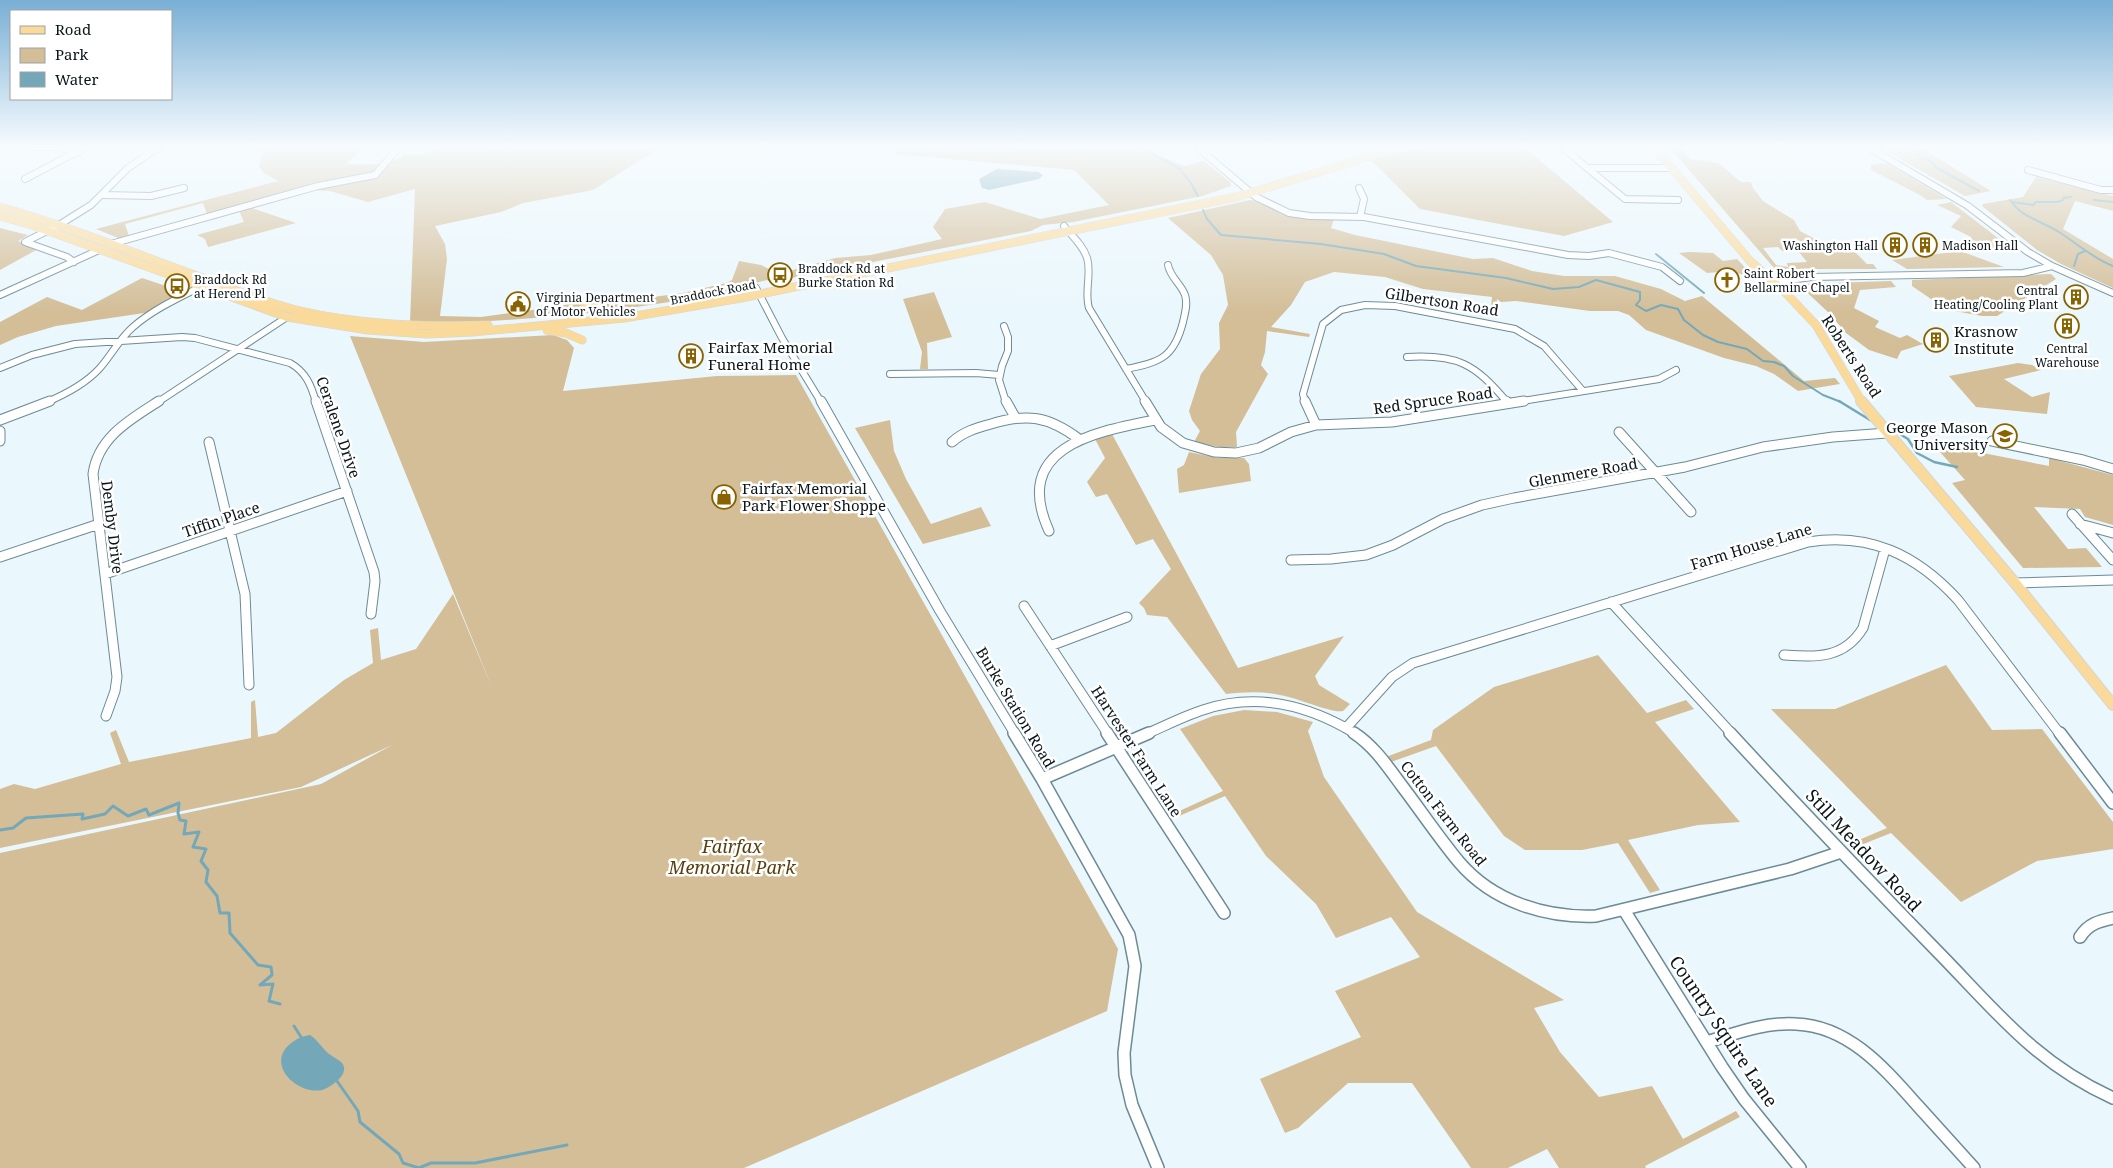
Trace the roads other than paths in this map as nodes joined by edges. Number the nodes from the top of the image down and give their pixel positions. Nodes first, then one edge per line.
1 (93, 202) edge
2 (261, 202) edge
3 (1194, 202) edge
4 (1265, 202) edge
5 (1363, 202) edge
6 (1699, 202) edge
7 (1960, 202) edge
8 (0, 207) edge
9 (0, 216) edge
10 (1360, 216) junction
11 (59, 225) junction
12 (1066, 229) junction
13 (47, 231) junction
14 (111, 244) junction
15 (99, 250) junction
16 (74, 262) junction
17 (1168, 265) dead end
18 (2052, 266) junction
19 (212, 281) junction
20 (1680, 281) dead end
21 (1773, 282) junction
22 (201, 287) junction
23 (757, 291) junction
24 (2113, 293) edge
25 (0, 295) edge
26 (591, 304) dead end
27 (287, 317) junction
28 (571, 317) junction
29 (1004, 326) dead end
30 (494, 331) junction
31 (123, 339) junction
32 (582, 340) dead end
33 (238, 350) junction
34 (1407, 357) dead end
35 (0, 368) edge
36 (1126, 369) junction
37 (1676, 370) dead end
38 (890, 374) dead end
39 (999, 375) junction
40 (1583, 391) junction
41 (1508, 404) junction
42 (1014, 417) junction
43 (0, 420) edge
44 (1156, 420) junction
45 (1316, 425) junction
46 (0, 431) edge
47 (1619, 432) dead end
48 (1887, 433) junction
49 (1079, 439) junction
50 (0, 441) edge
51 (1992, 441) dead end
52 (210, 442) dead end
53 (952, 442) dead end
54 (2113, 470) edge
55 (1656, 473) junction
56 (347, 491) junction
57 (1691, 512) dead end
58 (2072, 514) dead end
59 (99, 524) junction
60 (2080, 524) junction
61 (230, 531) junction
62 (1048, 531) dead end
63 (2113, 532) edge
64 (1885, 549) junction
65 (0, 557) edge
66 (1291, 560) dead end
67 (2113, 560) edge
68 (105, 574) junction
69 (2113, 580) edge
70 (2015, 583) junction
71 (1610, 602) junction
72 (1024, 606) dead end
73 (371, 614) dead end
74 (1127, 616) dead end
75 (1050, 646) junction
76 (1784, 655) dead end
77 (249, 685) dead end
78 (2113, 705) edge
79 (106, 716) dead end
80 (1346, 728) junction
81 (1115, 746) junction
82 (1042, 779) junction
83 (2113, 803) edge
84 (1841, 852) junction
85 (1624, 910) junction
86 (1224, 913) dead end
87 (2113, 918) edge
88 (2080, 937) dead end
89 (1707, 1042) junction
90 (2113, 1098) edge
91 (1158, 1168) edge
92 (1800, 1168) edge
93 (1974, 1168) edge

1 - 11 street
2 - 14 street
3 - 12 main road, Braddock Road
4 - 10 street
5 - 10 street
6 - 21 main road, Roberts Road
7 - 18 street
8 - 11 main road, Braddock Road
9 - 13 main road, Braddock Road
10 - 20 street
11 - 13 street
11 - 14 main road, Braddock Road
12 - 23 main road, Braddock Road
12 - 36 street, Red Spruce Road
13 - 15 main road, Braddock Road
13 - 16 street
14 - 19 main road, Braddock Road
15 - 16 street
15 - 22 main road, Braddock Road
16 - 25 street
17 - 36 street
18 - 21 street
18 - 24 street
19 - 22 street
19 - 28 main road, Braddock Road
21 - 48 main road, Roberts Road
22 - 27 main road, Braddock Road
22 - 31 street
23 - 28 main road, Braddock Road
23 - 30 main road, Braddock Road
23 - 82 street, Burke Station Road
26 - 28 main road
27 - 30 main road, Braddock Road
27 - 33 street, Demby Drive
29 - 39 street
30 - 32 main road
31 - 33 street, Ceralene Drive
31 - 35 street, Ceralene Drive
31 - 43 street
33 - 56 street, Ceralene Drive
33 - 59 street, Demby Drive
34 - 41 street
36 - 44 street, Red Spruce Road
37 - 40 street, Red Spruce Road
38 - 39 street
39 - 42 street
40 - 41 street, Red Spruce Road
40 - 45 street, Gilbertson Road
41 - 45 street, Red Spruce Road
42 - 49 street
42 - 53 street
44 - 45 street, Red Spruce Road
44 - 49 street
46 - 50 street
47 - 55 street
48 - 55 street, Glenmere Road
48 - 70 main road, Roberts Road
49 - 62 street
51 - 54 street
52 - 61 street
55 - 57 street
55 - 66 street, Glenmere Road
56 - 61 street, Tiffin Place
56 - 73 street, Ceralene Drive
58 - 60 street
59 - 65 street
59 - 68 street, Demby Drive
60 - 63 street
60 - 67 street
61 - 68 street, Tiffin Place
61 - 77 street
64 - 71 street, Farm House Lane
64 - 76 street
64 - 83 street, Farm House Lane
68 - 79 street, Demby Drive
69 - 70 street
70 - 78 main road, Roberts Road
71 - 80 street, Farm House Lane
71 - 84 street, Still Meadow Road
72 - 75 street, Harvester Farm Lane
74 - 75 street
75 - 81 street, Harvester Farm Lane
80 - 81 street, Cotton Farm Road
80 - 85 street, Cotton Farm Road
81 - 82 street, Cotton Farm Road
81 - 86 street, Harvester Farm Lane
82 - 91 street, Burke Station Road
84 - 85 street, Cotton Farm Road
84 - 90 street, Still Meadow Road
85 - 89 street, Country Squire Lane
87 - 88 street
89 - 92 street, Country Squire Lane
89 - 93 street

